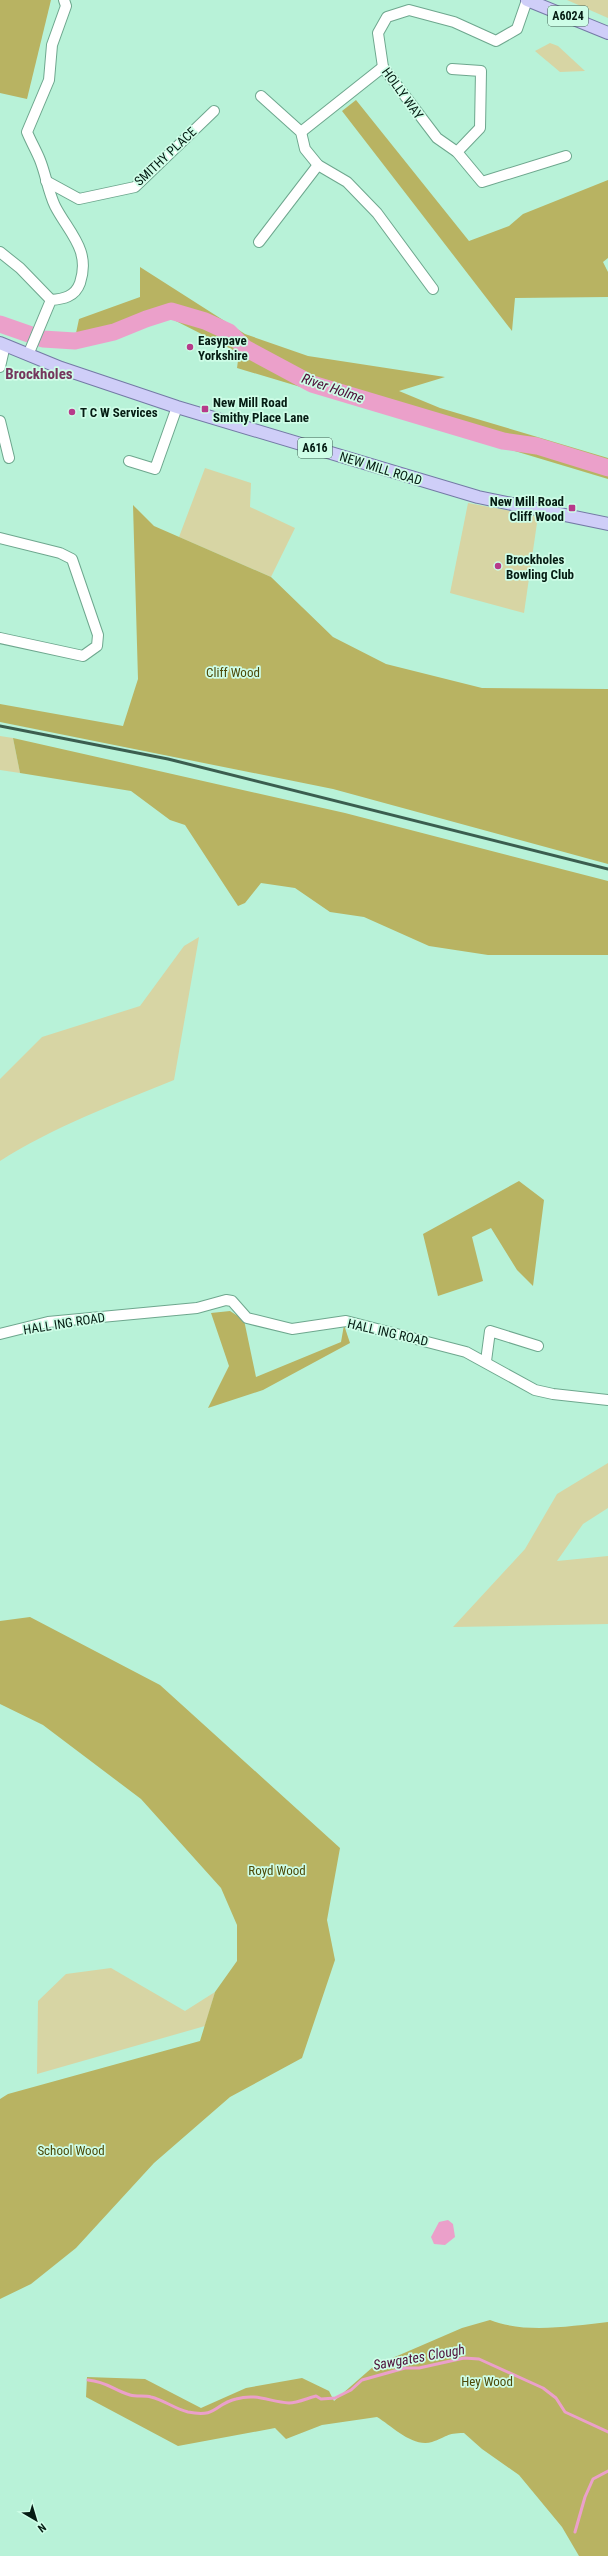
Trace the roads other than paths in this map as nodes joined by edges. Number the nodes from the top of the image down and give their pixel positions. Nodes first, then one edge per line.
1 (64, 0) edge
2 (527, 0) edge
3 (608, 33) edge
4 (383, 67) junction
5 (452, 69) dead end
6 (262, 96) dead end
7 (214, 111) dead end
8 (301, 132) junction
9 (457, 152) junction
10 (566, 156) dead end
11 (318, 165) junction
12 (46, 180) junction
13 (259, 242) dead end
14 (0, 252) edge
15 (433, 289) dead end
16 (51, 300) junction
17 (2, 344) edge
18 (30, 350) junction
19 (0, 367) edge
20 (177, 406) junction
21 (0, 421) edge
22 (9, 458) dead end
23 (129, 461) dead end
24 (608, 524) edge
25 (0, 538) edge
26 (0, 638) edge
27 (0, 1334) edge
28 (538, 1346) dead end
29 (486, 1361) junction
30 (608, 1400) edge

1 - 12 street
2 - 3 main road, A6024
2 - 4 street, HOLLY WAY
4 - 8 street
4 - 9 street, HOLLY WAY
5 - 9 street
6 - 8 street
7 - 12 street, SMITHY PLACE
8 - 11 street
9 - 10 street, HOLLY WAY
11 - 13 street
11 - 15 street
12 - 16 street
14 - 16 street
16 - 18 street
17 - 18 main road, NEW MILL ROAD / A616
17 - 19 street
18 - 20 main road, NEW MILL ROAD / A616
20 - 23 street
20 - 24 main road, NEW MILL ROAD / A616
21 - 22 street
25 - 26 street
27 - 29 street, HALL ING ROAD
28 - 29 street
29 - 30 street, HALL ING ROAD

